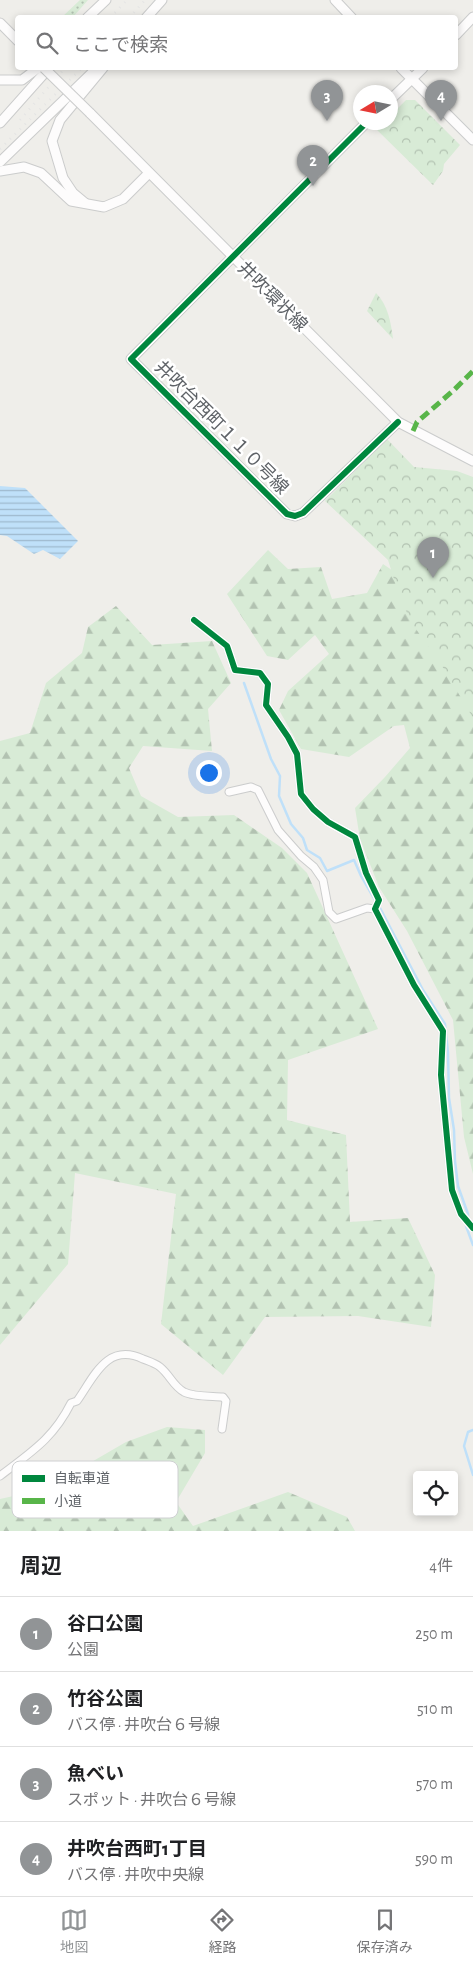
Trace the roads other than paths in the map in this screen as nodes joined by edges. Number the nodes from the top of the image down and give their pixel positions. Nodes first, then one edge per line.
1 (107, 0) edge
2 (162, 0) edge
3 (335, 0) edge
4 (90, 15) edge
5 (95, 15) edge
6 (149, 15) edge
7 (349, 15) edge
8 (473, 17) edge
9 (0, 23) edge
10 (458, 33) edge
11 (15, 37) edge
12 (35, 70) edge
13 (46, 70) edge
14 (47, 70) edge
15 (95, 70) edge
16 (101, 70) edge
17 (403, 70) edge
18 (421, 70) edge
19 (412, 78) junction
20 (0, 80) edge
21 (398, 92) edge
22 (0, 123) edge
23 (360, 130) edge
24 (473, 140) edge
25 (0, 162) edge
26 (0, 171) edge
27 (149, 173) junction
28 (87, 205) junction
29 (232, 257) junction
30 (398, 422) junction
31 (473, 461) edge
32 (194, 620) dead end
33 (229, 792) dead end
34 (376, 905) junction
35 (469, 1223) edge
36 (222, 1429) dead end
37 (19, 1461) edge
38 (12, 1466) edge
39 (0, 1476) edge

1 - 4 street
1 - 5 street
2 - 6 street
3 - 7 street
8 - 10 street
9 - 11 street
12 - 20 street
13 - 27 street, 井吹環状線, bridge
14 - 22 street
15 - 25 street
16 - 28 street
17 - 19 street
18 - 19 street
19 - 21 street
19 - 24 street
23 - 29 street
26 - 28 street
27 - 28 street
27 - 29 street, 井吹環状線
29 - 30 street, 井吹環状線
29 - 30 street, 井吹台西町１１０号線
30 - 31 street, 井吹環状線
32 - 34 street
33 - 34 street
34 - 35 street
36 - 37 street
38 - 39 street

